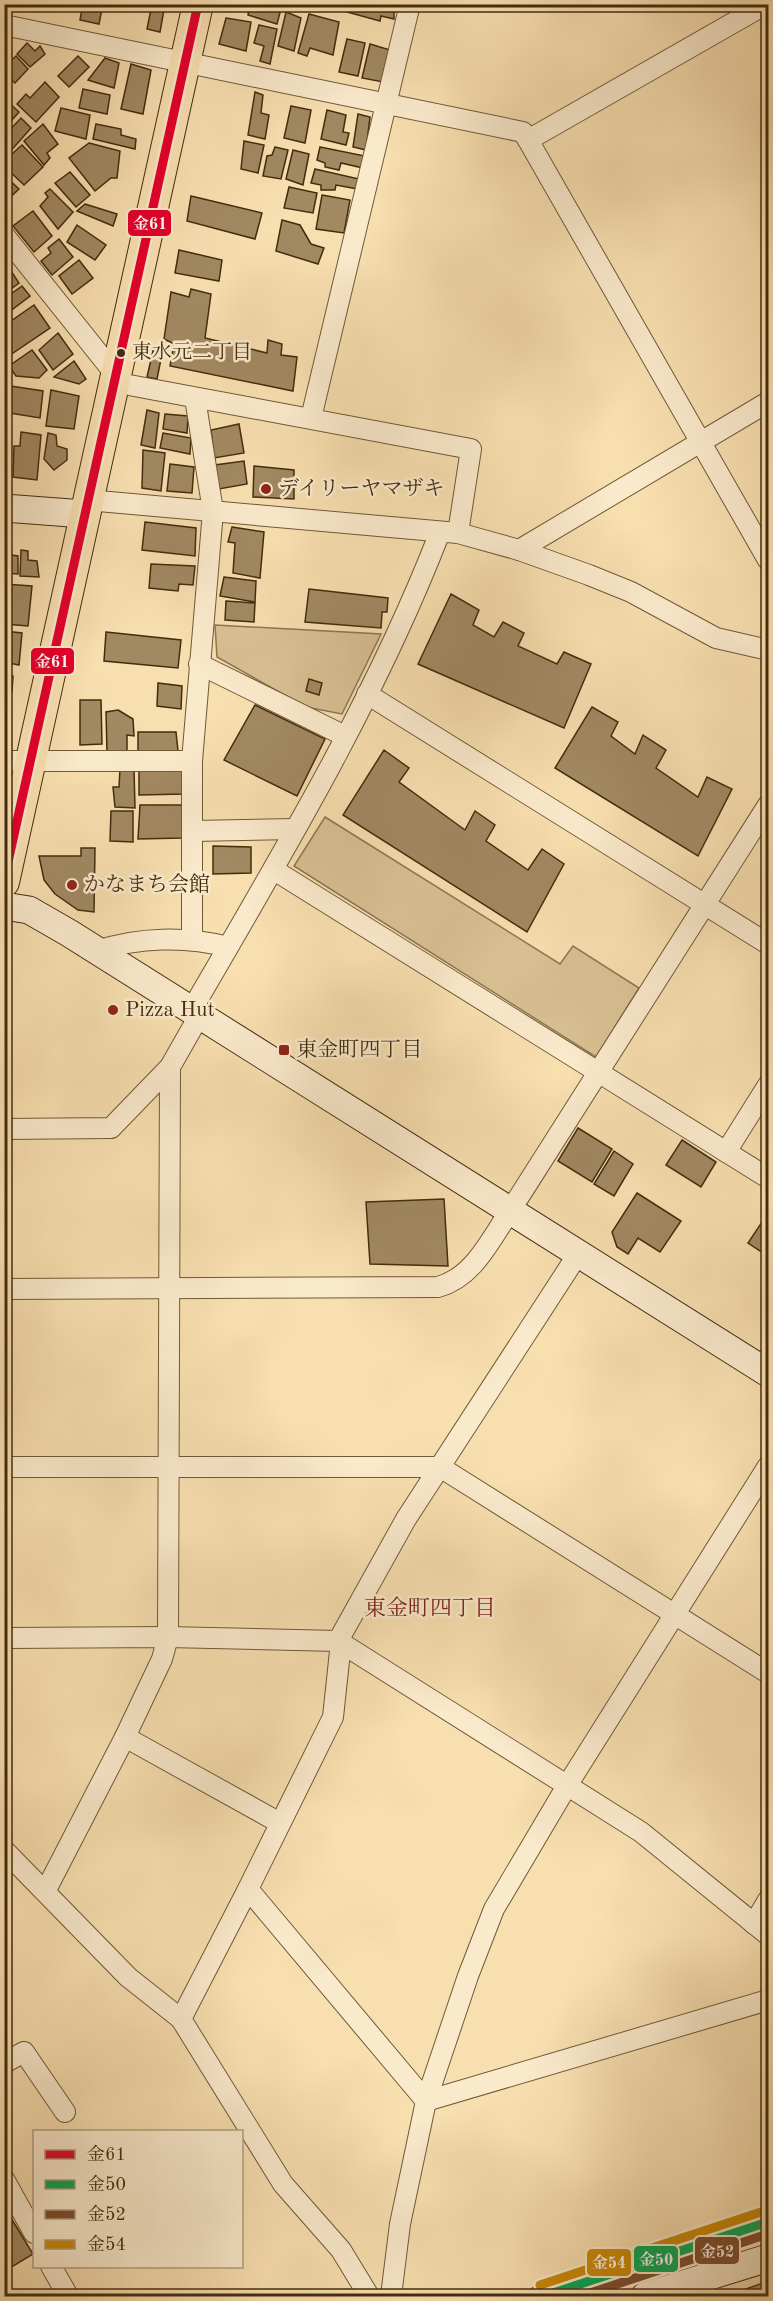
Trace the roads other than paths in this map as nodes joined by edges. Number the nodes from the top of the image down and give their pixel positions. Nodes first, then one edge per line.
1 (198, 4) edge
2 (410, 4) edge
3 (766, 4) edge
4 (4, 25) edge
5 (186, 63) junction
6 (387, 102) junction
7 (528, 140) junction
8 (4, 235) edge
9 (114, 378) junction
10 (195, 398) junction
11 (768, 402) edge
12 (311, 418) junction
13 (700, 442) junction
14 (86, 507) junction
15 (4, 508) edge
16 (213, 511) junction
17 (449, 533) junction
18 (519, 550) junction
19 (768, 560) edge
20 (768, 650) edge
21 (199, 664) junction
22 (367, 694) junction
23 (345, 736) junction
24 (192, 761) junction
25 (17, 762) edge
26 (768, 805) edge
27 (294, 829) junction
28 (193, 831) junction
29 (274, 870) junction
30 (4, 882) edge
31 (706, 903) junction
32 (4, 906) edge
33 (192, 940) junction
34 (768, 944) edge
35 (228, 947) junction
36 (97, 951) junction
37 (195, 1014) junction
38 (170, 1067) junction
39 (599, 1073) junction
40 (768, 1085) edge
41 (4, 1129) edge
42 (726, 1152) junction
43 (768, 1178) edge
44 (510, 1211) junction
45 (578, 1254) junction
46 (4, 1289) edge
47 (170, 1289) junction
48 (768, 1373) edge
49 (169, 1466) junction
50 (768, 1466) edge
51 (4, 1467) edge
52 (440, 1467) junction
53 (676, 1614) junction
54 (168, 1637) junction
55 (4, 1638) edge
56 (340, 1641) junction
57 (768, 1673) edge
58 (125, 1737) junction
59 (568, 1784) junction
60 (280, 1823) junction
61 (4, 1850) edge
62 (248, 1889) junction
63 (46, 1890) junction
64 (768, 1900) edge
65 (761, 1929) edge
66 (768, 2000) edge
67 (181, 2019) junction
68 (4, 2063) edge
69 (426, 2101) junction
70 (65, 2112) dead end
71 (4, 2179) edge
72 (768, 2222) edge
73 (33, 2231) edge
74 (768, 2258) edge
75 (52, 2268) edge
76 (68, 2296) edge
77 (369, 2296) edge
78 (392, 2296) edge
79 (544, 2296) edge
80 (645, 2296) edge

1 - 5 main road
2 - 6 street
3 - 7 street
4 - 5 street
5 - 6 street
5 - 9 main road
6 - 7 street
6 - 12 street
7 - 13 street
8 - 9 street
9 - 10 street
9 - 14 main road
10 - 12 street
10 - 16 street
11 - 13 street
12 - 17 street
13 - 18 street
13 - 19 street
14 - 15 street
14 - 16 street
14 - 25 main road
16 - 17 street
16 - 21 street
17 - 18 street
17 - 22 street
18 - 20 street
21 - 23 street
21 - 24 street
22 - 23 street
22 - 31 street
23 - 27 street
24 - 25 street
24 - 28 street
25 - 30 main road
26 - 31 street
27 - 28 street
27 - 29 street
28 - 33 street
29 - 35 street
29 - 39 street
31 - 34 street
31 - 39 street
32 - 36 street
33 - 35 street
33 - 36 street
35 - 37 street
36 - 37 street
37 - 38 street
37 - 44 street
38 - 41 street
38 - 47 street
39 - 42 street
39 - 44 street
40 - 42 street
42 - 43 street
44 - 45 street
44 - 47 street
45 - 48 street
45 - 52 street
46 - 47 street
47 - 49 street
49 - 51 street
49 - 52 street
49 - 54 street
50 - 53 street
52 - 53 street
52 - 56 street
53 - 57 street
53 - 59 street
54 - 55 street
54 - 56 street
54 - 58 street
56 - 59 street
56 - 60 street
58 - 60 street
58 - 63 street
59 - 65 street
59 - 69 street
60 - 62 street
61 - 63 street
62 - 67 street
62 - 69 street
63 - 67 street
64 - 65 street
66 - 69 street
67 - 77 street
68 - 70 street
69 - 78 street
71 - 73 street
72 - 79 street
74 - 80 street
75 - 76 street

